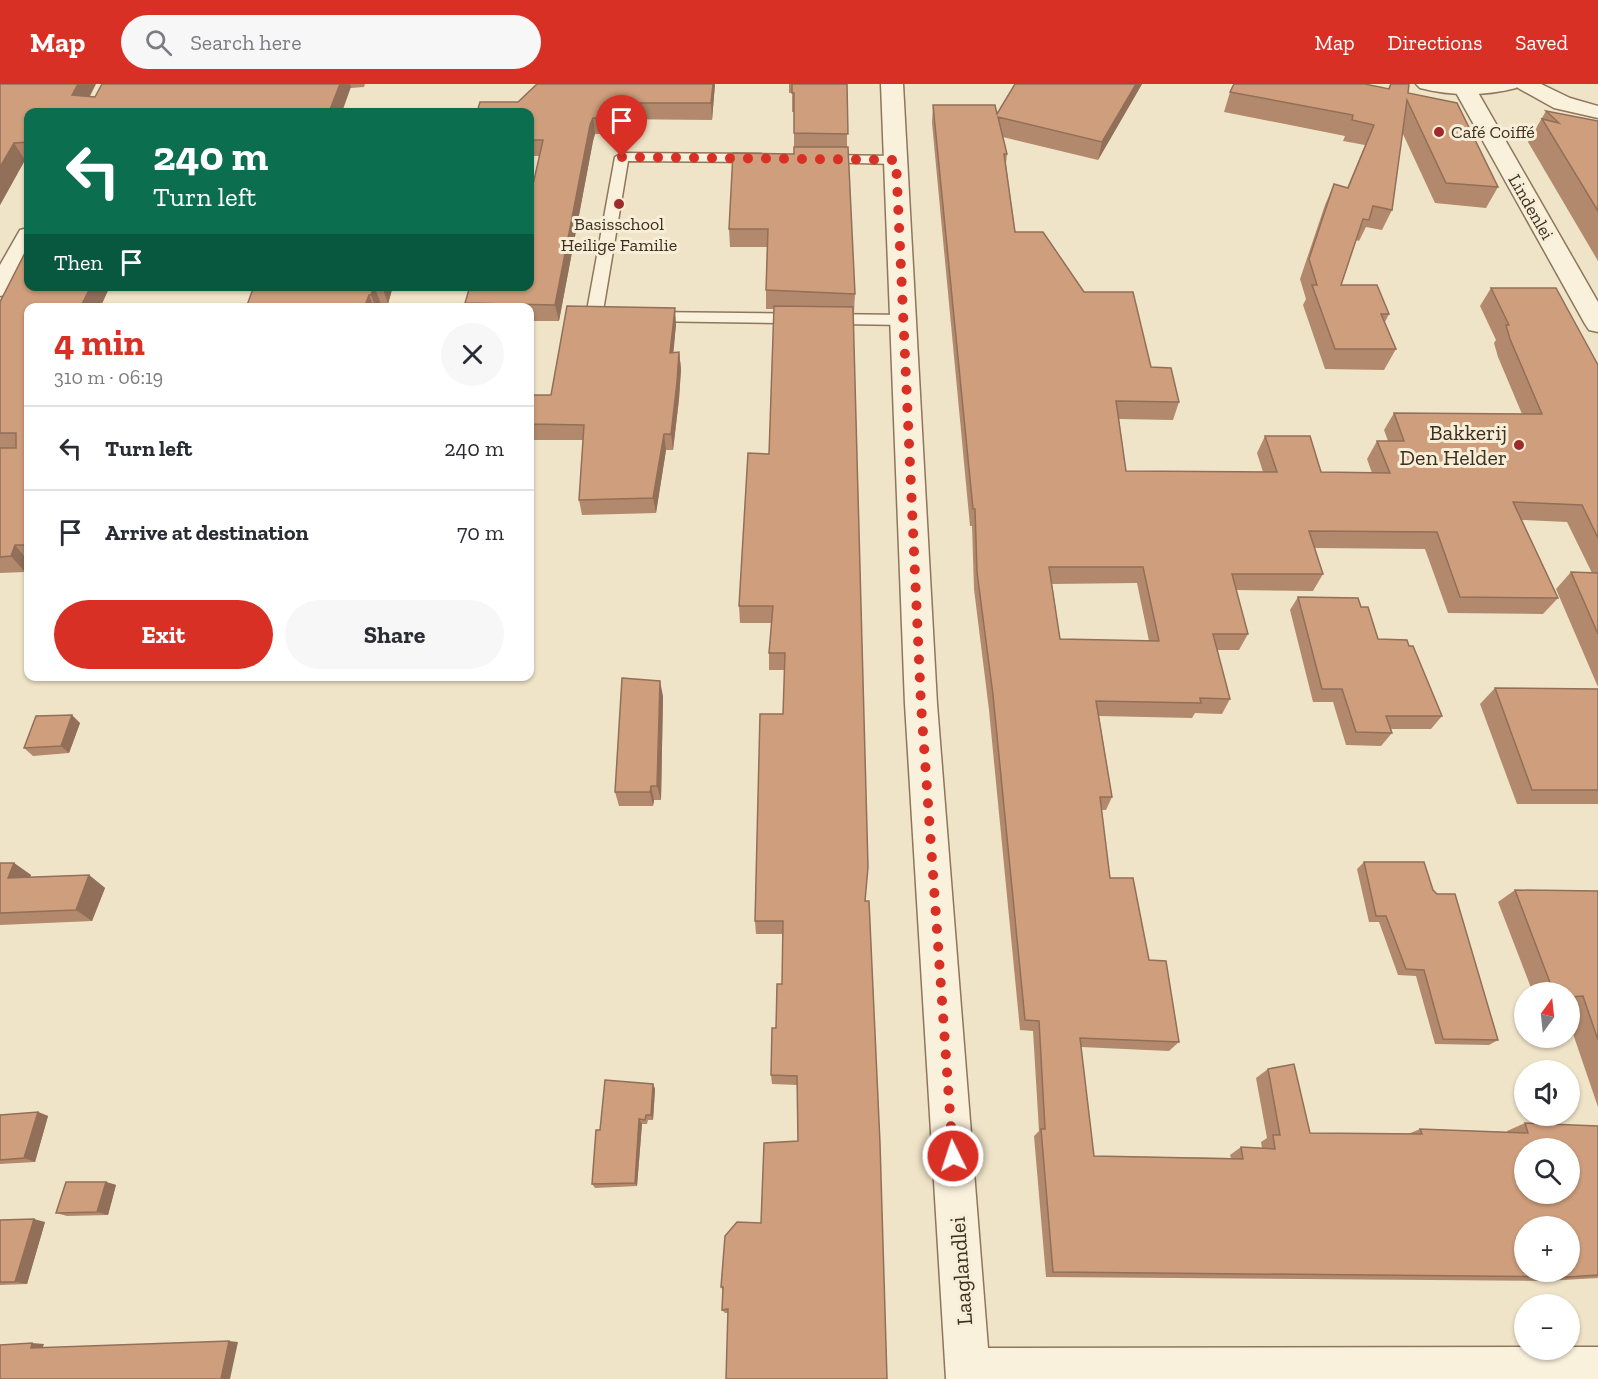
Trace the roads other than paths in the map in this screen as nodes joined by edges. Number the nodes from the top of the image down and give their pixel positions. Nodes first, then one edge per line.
1 (892, 84) edge
2 (1427, 84) edge
3 (1509, 84) edge
4 (1525, 84) edge
5 (1465, 89) junction
6 (1598, 112) edge
7 (775, 158) edge
8 (811, 159) edge
9 (896, 160) junction
10 (24, 243) edge
11 (0, 288) edge
12 (905, 320) junction
13 (1598, 324) edge
14 (1598, 1370) edge
15 (968, 1375) edge

1 - 9 street, Laaglandlei
2 - 5 street
3 - 5 street
4 - 6 street
5 - 13 street, Lindenlei
7 - 12 lane
8 - 9 lane
9 - 12 street, Laaglandlei
10 - 11 street
12 - 15 street, Laaglandlei
14 - 15 street

